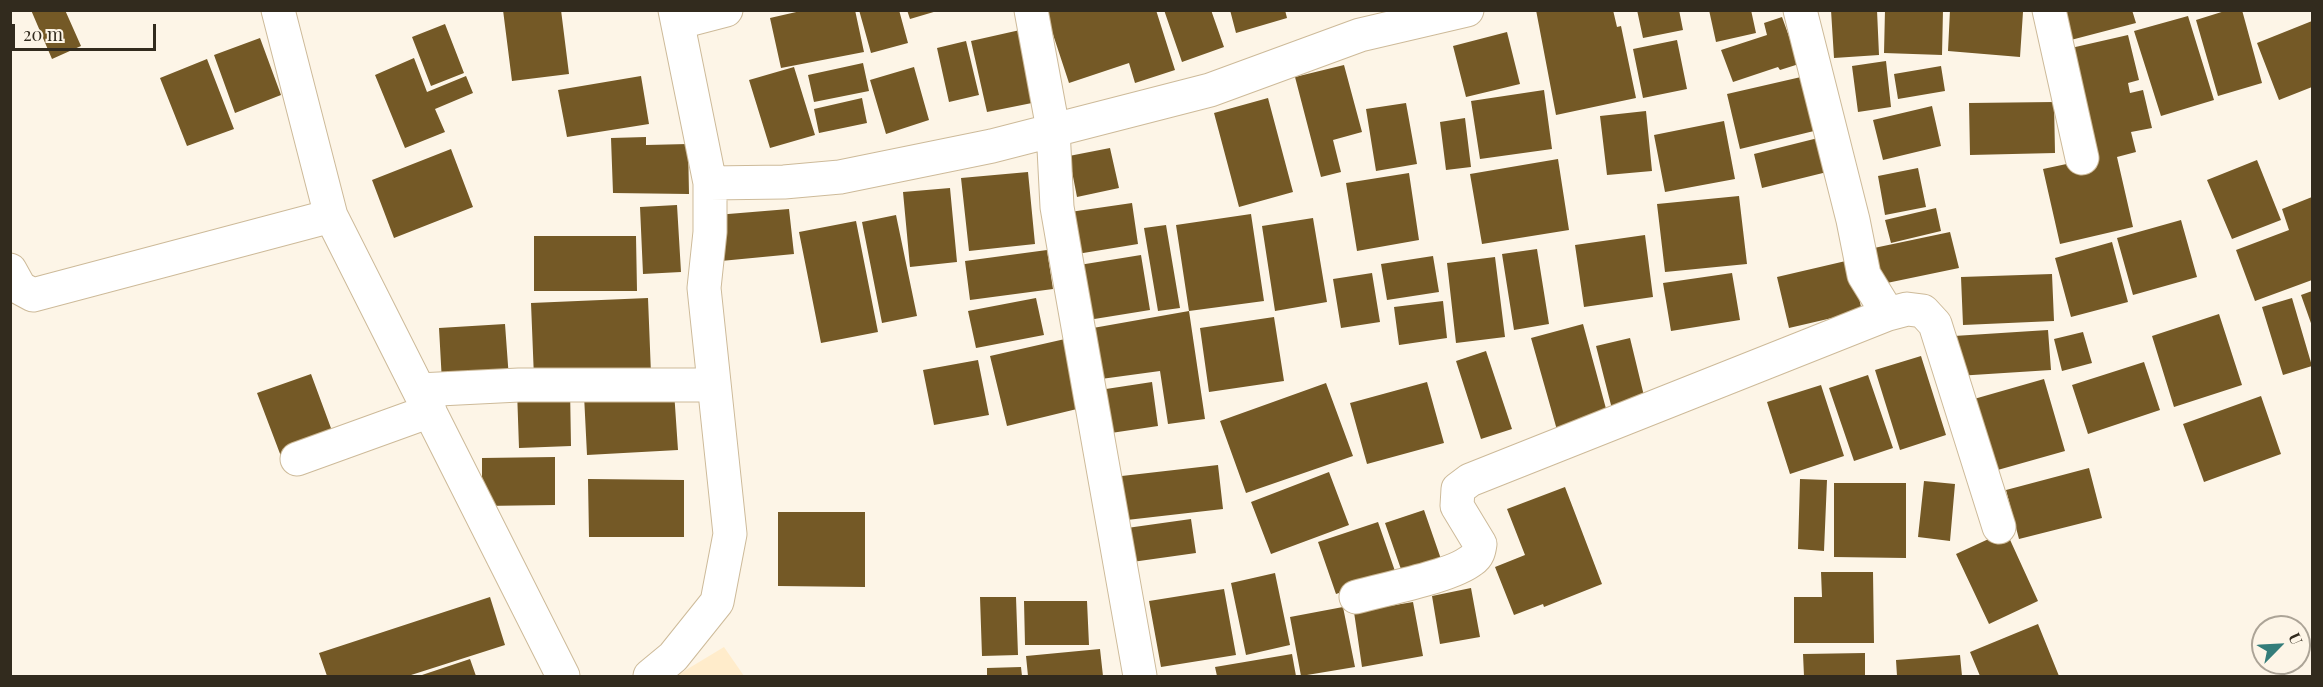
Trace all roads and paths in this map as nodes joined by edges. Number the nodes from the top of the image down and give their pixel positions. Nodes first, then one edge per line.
1 (278, 10) edge
2 (726, 10) edge
3 (1031, 10) edge
4 (1467, 10) edge
5 (1800, 10) edge
6 (2049, 10) edge
7 (678, 16) edge
8 (1355, 23) edge
9 (1053, 129) junction
10 (2082, 158) dead end
11 (710, 183) junction
12 (331, 216) junction
13 (10, 270) edge
14 (22, 300) edge
15 (1888, 314) junction
16 (714, 385) junction
17 (424, 400) junction
18 (297, 459) dead end
19 (2000, 527) dead end
20 (1356, 597) dead end
21 (563, 676) edge
22 (650, 676) edge
23 (1140, 676) edge

1 - 12 street
2 - 7 street
3 - 9 street
4 - 8 street
5 - 15 street
6 - 10 street
7 - 11 street
8 - 9 street
9 - 11 street
9 - 23 street
11 - 16 street
12 - 14 street
12 - 17 street
13 - 14 street
15 - 19 street
15 - 20 street
16 - 17 street
16 - 22 street
17 - 18 street
17 - 21 street

